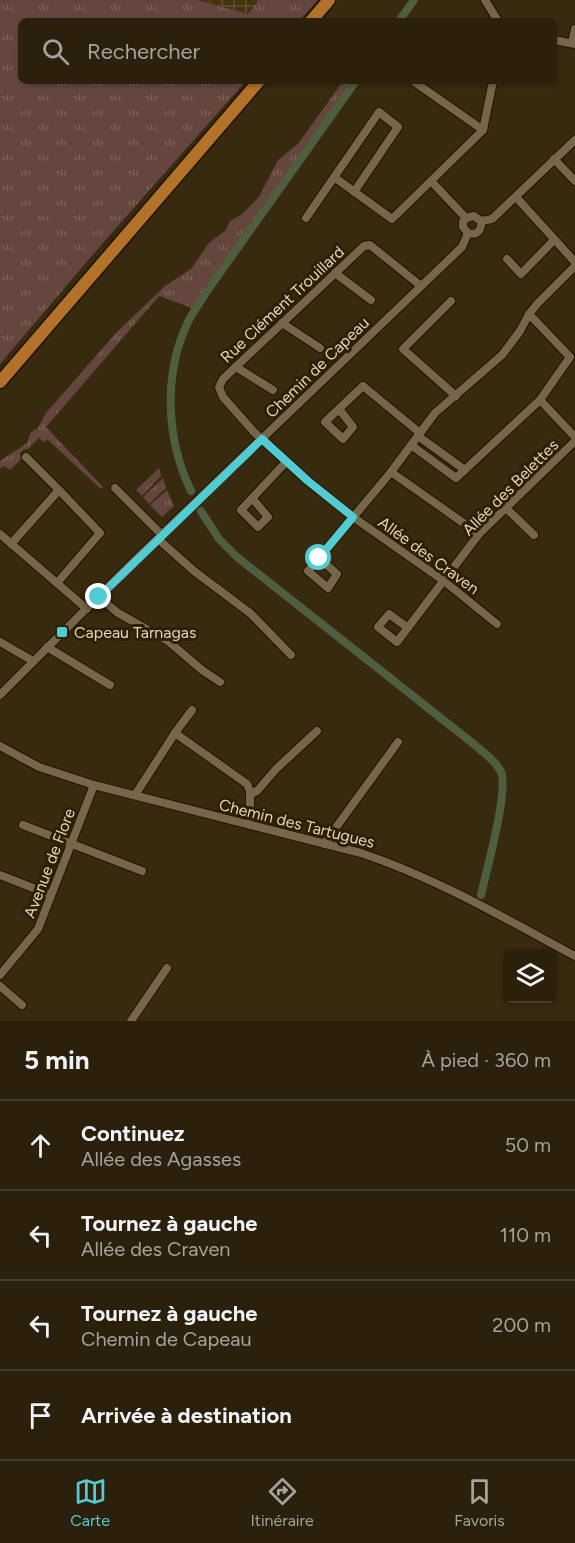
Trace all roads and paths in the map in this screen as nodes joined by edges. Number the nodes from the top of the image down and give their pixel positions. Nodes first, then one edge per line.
1 (329, 0) edge
2 (485, 0) edge
3 (314, 18) edge
4 (496, 18) edge
5 (575, 29) edge
6 (557, 41) edge
7 (574, 44) edge
8 (256, 84) edge
9 (417, 84) edge
10 (492, 84) edge
11 (483, 130) junction
12 (575, 140) edge
13 (554, 159) junction
14 (334, 177) junction
15 (430, 181) junction
16 (575, 182) edge
17 (354, 192) junction
18 (516, 197) junction
19 (306, 218) dead end
20 (466, 218) junction
21 (481, 221) junction
22 (468, 233) junction
23 (554, 240) junction
24 (507, 259) dead end
25 (575, 264) edge
26 (334, 273) junction
27 (421, 286) junction
28 (371, 300) dead end
29 (451, 301) dead end
30 (529, 314) junction
31 (282, 323) junction
32 (320, 348) dead end
33 (236, 367) junction
34 (0, 382) edge
35 (273, 390) dead end
36 (456, 396) junction
37 (540, 400) junction
38 (339, 409) dead end
39 (419, 434) junction
40 (262, 439) junction
41 (575, 439) edge
42 (411, 445) junction
43 (26, 457) dead end
44 (286, 462) junction
45 (465, 470) junction
46 (391, 472) junction
47 (115, 488) dead end
48 (59, 490) junction
49 (252, 498) dead end
50 (506, 508) junction
51 (353, 517) junction
52 (0, 534) edge
53 (479, 534) junction
54 (534, 535) dead end
55 (160, 537) junction
56 (11, 544) junction
57 (319, 558) dead end
58 (444, 581) junction
59 (57, 583) junction
60 (99, 597) junction
61 (87, 609) junction
62 (497, 624) dead end
63 (408, 628) dead end
64 (0, 642) edge
65 (47, 647) junction
66 (291, 655) dead end
67 (33, 661) junction
68 (220, 682) dead end
69 (110, 685) dead end
70 (0, 695) edge
71 (192, 710) dead end
72 (316, 731) dead end
73 (175, 733) junction
74 (398, 742) dead end
75 (0, 746) edge
76 (94, 785) junction
77 (135, 795) junction
78 (250, 795) junction
79 (23, 825) dead end
80 (250, 825) junction
81 (71, 843) junction
82 (324, 844) junction
83 (142, 871) dead end
84 (0, 874) edge
85 (51, 895) junction
86 (575, 956) edge
87 (167, 968) dead end
88 (0, 975) edge
89 (0, 986) edge
90 (22, 1005) dead end
91 (131, 1021) edge

1 - 3 main road
2 - 4 street
5 - 7 street
6 - 7 street
8 - 34 main road
9 - 11 street
10 - 11 street
11 - 15 street
12 - 13 street
13 - 16 street
13 - 18 street
14 - 17 street
14 - 17 street
14 - 19 street
15 - 17 street
15 - 20 street
18 - 21 street
18 - 23 street
20 - 21 street
20 - 22 street
21 - 22 street
22 - 27 street, Chemin de Capeau
23 - 24 street
23 - 25 street
25 - 30 street
26 - 27 street, Rue Clément Trouillard
26 - 28 street
26 - 31 street, Rue Clément Trouillard
27 - 40 street, Chemin de Capeau
29 - 36 street
30 - 36 street
30 - 37 street
31 - 32 street
31 - 33 street, Rue Clément Trouillard
33 - 35 street
33 - 40 street, Rue Clément Trouillard
36 - 39 street
37 - 41 street, Allée des Belettes
37 - 45 street
38 - 39 street
39 - 42 street
39 - 45 street
40 - 44 street, Allée des Craven
40 - 55 street, Chemin de Capeau
41 - 50 street, Allée des Belettes
42 - 45 street
42 - 46 street
43 - 48 street
44 - 49 street
44 - 51 street, Allée des Craven
46 - 51 street
46 - 53 street
47 - 55 street
48 - 56 street
48 - 59 street
50 - 53 street, Allée des Belettes
50 - 54 street
51 - 57 street
51 - 58 street, Allée des Craven
52 - 56 street
53 - 58 street, Allée des Belettes
55 - 60 street, Chemin de Capeau
55 - 66 street
56 - 59 street
58 - 62 street, Allée des Craven
58 - 63 street, Allée des Belettes
59 - 61 street
60 - 61 street, Chemin de Capeau
60 - 68 street
61 - 65 street, Chemin de Capeau
64 - 67 street
65 - 67 street, Chemin de Capeau
65 - 69 street
67 - 70 street, Chemin de Capeau
71 - 73 street
72 - 78 street
73 - 77 street
73 - 78 street
74 - 82 street
75 - 76 street, Chemin des Tartugues
76 - 77 street, Chemin des Tartugues
76 - 81 street, Avenue de Flore
77 - 80 street, Chemin des Tartugues
78 - 80 street
79 - 81 street
80 - 82 street, Chemin des Tartugues
81 - 83 street
81 - 85 street, Avenue de Flore
82 - 86 street, Chemin des Tartugues
84 - 85 street
85 - 88 street, Avenue de Flore
87 - 91 street
89 - 90 street

